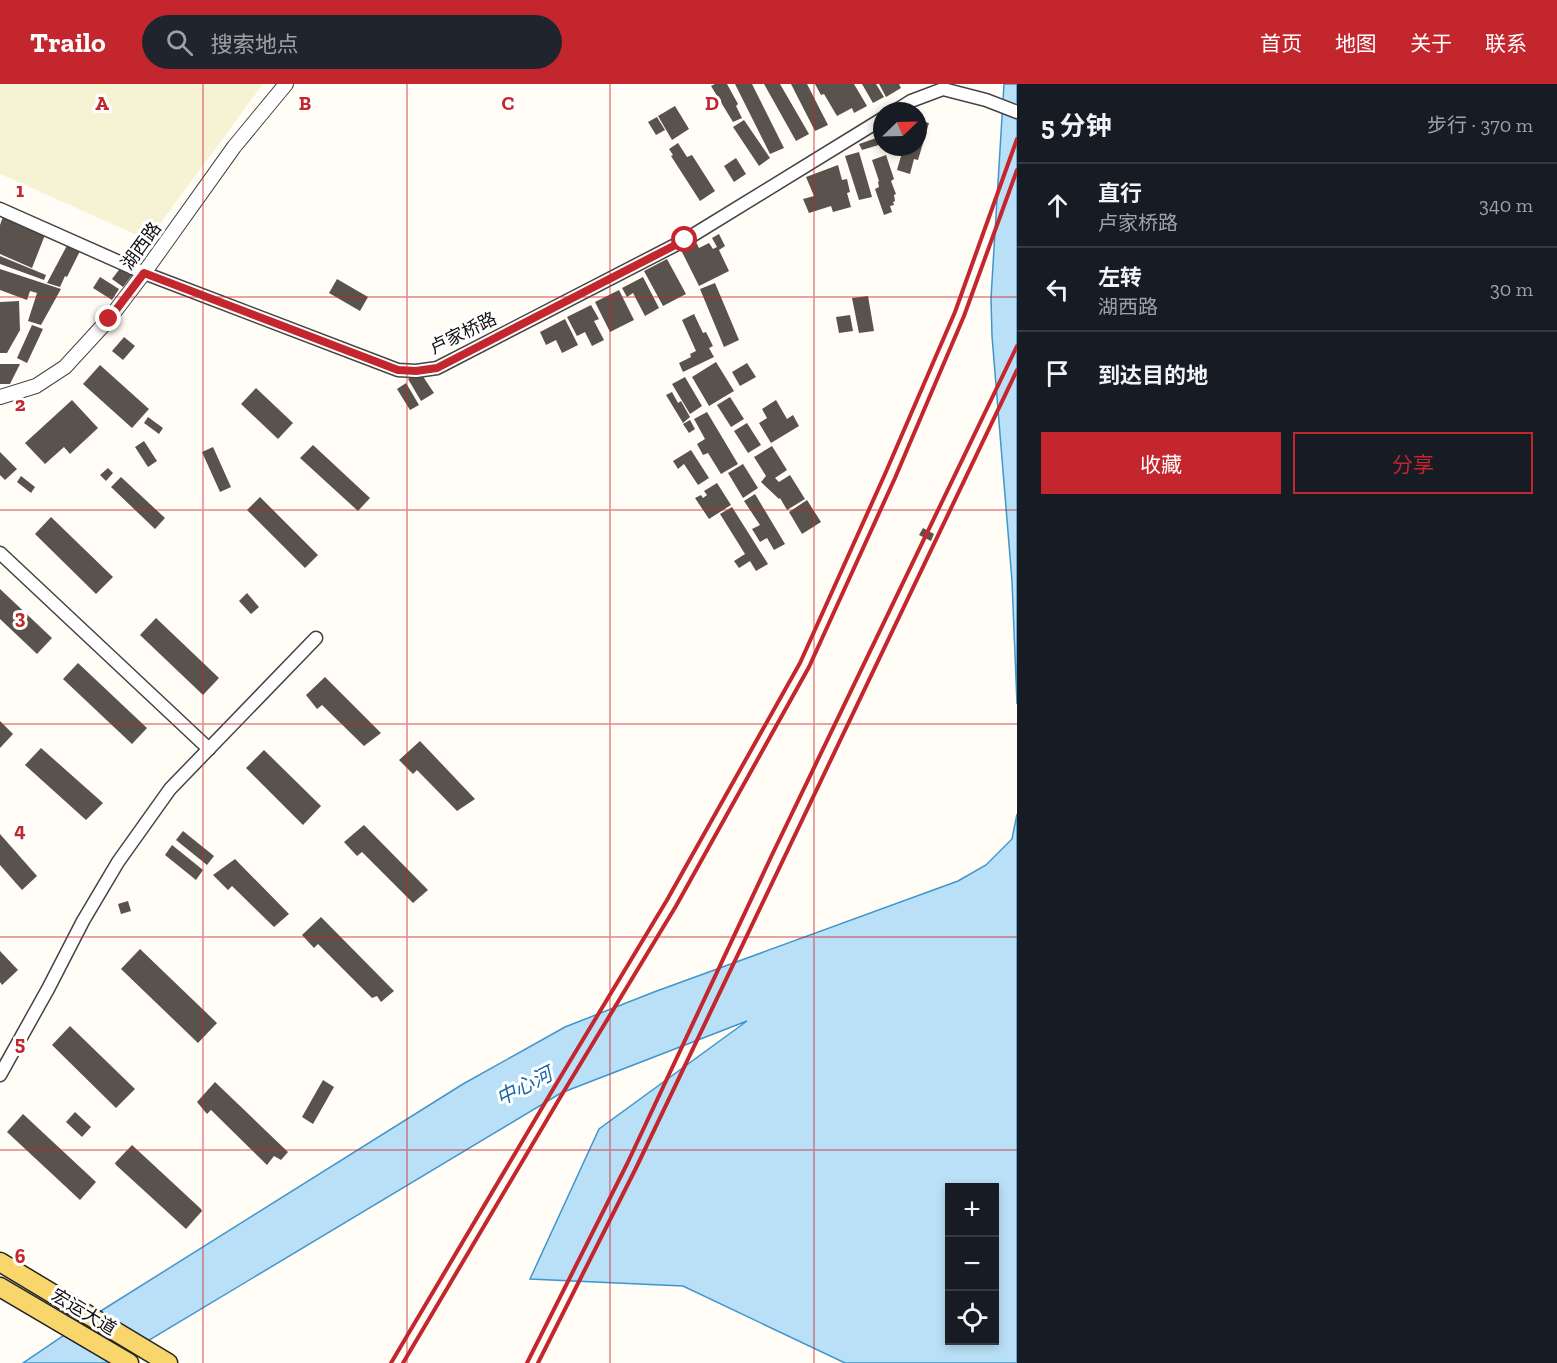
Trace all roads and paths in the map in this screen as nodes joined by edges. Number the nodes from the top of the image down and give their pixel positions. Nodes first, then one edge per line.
1 (286, 84) edge
2 (909, 102) edge
3 (1017, 111) edge
4 (873, 125) edge
5 (0, 209) edge
6 (144, 273) junction
7 (0, 398) edge
8 (0, 553) edge
9 (316, 638) dead end
10 (209, 749) junction
11 (0, 1075) edge
12 (0, 1262) edge
13 (0, 1287) edge
14 (129, 1363) edge
15 (168, 1363) edge

1 - 6 street, 湖西路
2 - 3 street
4 - 6 street, 卢家桥路
5 - 6 street, 卢家桥路
6 - 7 street, 湖西路
8 - 10 street
9 - 10 street
10 - 11 street
12 - 15 main road, 宏运大道
13 - 14 main road, 宏运大道

